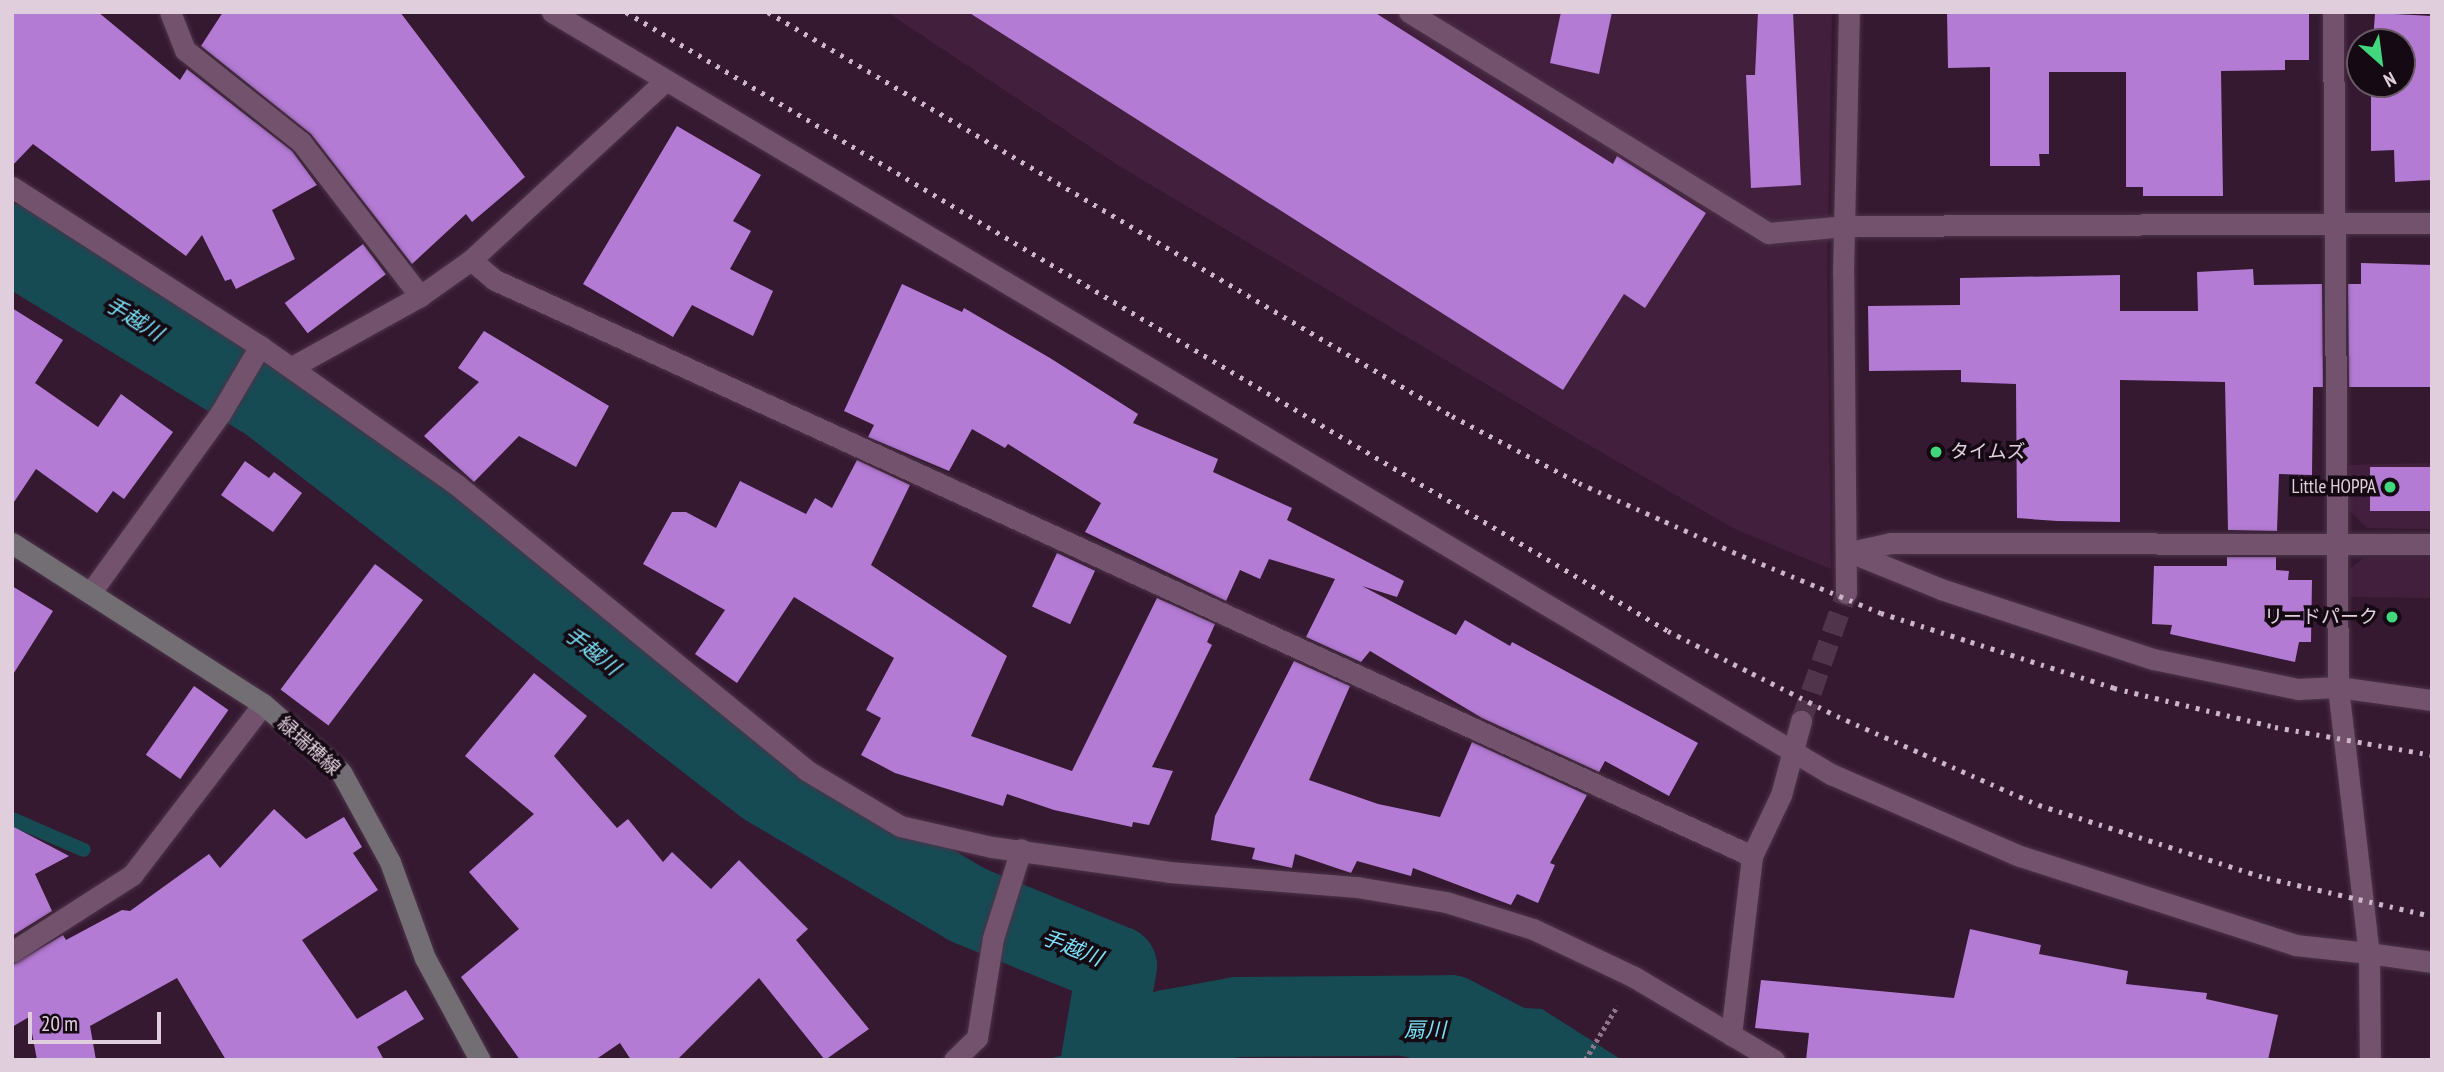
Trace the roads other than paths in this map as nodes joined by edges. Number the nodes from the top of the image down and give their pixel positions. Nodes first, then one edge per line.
1 (170, 12) edge
2 (552, 12) edge
3 (1409, 12) edge
4 (1849, 12) edge
5 (2333, 12) edge
6 (664, 82) junction
7 (12, 187) edge
8 (2335, 223) junction
9 (2432, 223) edge
10 (1846, 226) junction
11 (471, 260) junction
12 (420, 296) junction
13 (257, 352) junction
14 (292, 367) junction
15 (12, 543) edge
16 (2334, 544) junction
17 (2432, 544) edge
18 (1850, 552) junction
19 (91, 592) junction
20 (1846, 593) tunnel mouth
21 (2338, 687) junction
22 (2432, 700) edge
23 (263, 705) junction
24 (1801, 721) tunnel mouth
25 (1794, 752) junction
26 (1021, 849) junction
27 (1752, 856) junction
28 (12, 952) edge
29 (2369, 953) junction
30 (2432, 962) edge
31 (1731, 1035) junction
32 (480, 1060) edge
33 (954, 1060) edge
34 (1774, 1060) edge
35 (2370, 1060) edge

1 - 12 street
2 - 6 street
3 - 10 street
4 - 10 street
5 - 8 street
6 - 11 street
6 - 25 street
7 - 13 street
8 - 9 street
8 - 10 street
8 - 16 street
10 - 18 street
11 - 12 street
11 - 27 street
12 - 14 street
13 - 14 street
13 - 19 street
14 - 26 street
15 - 19 main road, 緑瑞穂線
16 - 17 street
16 - 18 street
16 - 21 street
18 - 20 street
18 - 21 street
19 - 23 main road, 緑瑞穂線
21 - 22 street
21 - 29 street
23 - 28 street
23 - 32 main road, 緑瑞穂線
24 - 25 street
25 - 27 street
25 - 29 street
26 - 31 street
26 - 33 street
27 - 31 street
29 - 30 street
29 - 35 street
31 - 34 street

